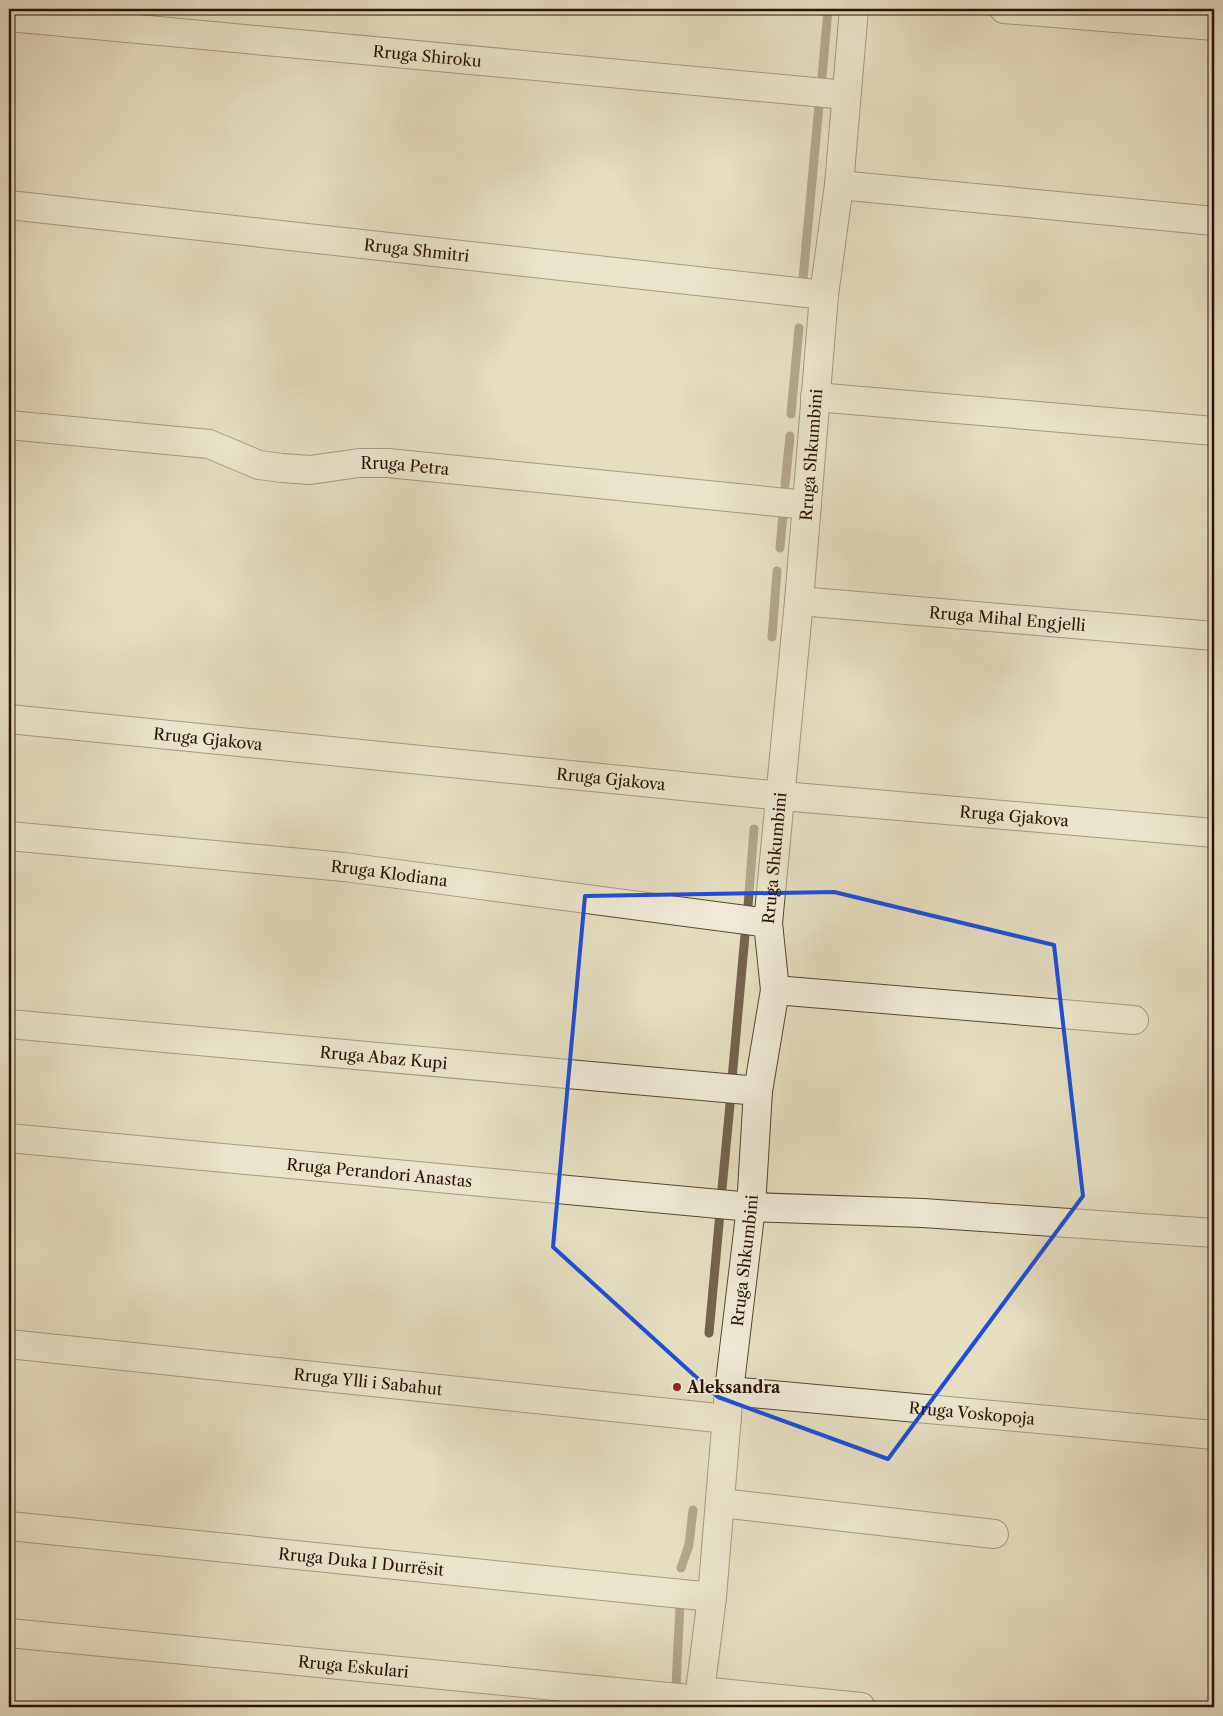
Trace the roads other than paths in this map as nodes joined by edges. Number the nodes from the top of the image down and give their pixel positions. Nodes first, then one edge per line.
1 (854, 9) edge
2 (1004, 9) edge
3 (9, 17) edge
4 (1214, 26) edge
5 (846, 94) junction
6 (840, 185) junction
7 (9, 204) edge
8 (1214, 221) edge
9 (824, 295) junction
10 (815, 397) junction
11 (9, 425) edge
12 (1214, 431) edge
13 (807, 505) junction
14 (799, 601) junction
15 (1214, 636) edge
16 (9, 719) edge
17 (782, 796) junction
18 (1214, 833) edge
19 (9, 836) edge
20 (768, 923) junction
21 (775, 990) junction
22 (1134, 1020) dead end
23 (9, 1024) edge
24 (758, 1091) junction
25 (9, 1138) edge
26 (751, 1207) junction
27 (1214, 1233) edge
28 (9, 1344) edge
29 (729, 1391) junction
30 (727, 1419) junction
31 (1214, 1435) edge
32 (721, 1503) junction
33 (9, 1526) edge
34 (994, 1534) dead end
35 (712, 1597) junction
36 (9, 1633) edge
37 (699, 1699) edge
38 (861, 1707) edge

1 - 5 street, Rruga Shkumbini
2 - 4 street
3 - 5 street, Rruga Shiroku
5 - 6 street, Rruga Shkumbini
6 - 8 street
6 - 9 street, Rruga Shkumbini
7 - 9 street, Rruga Shmitri
9 - 10 street, Rruga Shkumbini
10 - 12 street
10 - 13 street, Rruga Shkumbini
11 - 13 street, Rruga Petra
13 - 14 street, Rruga Shkumbini
14 - 15 street, Rruga Mihal Engjelli
14 - 17 street, Rruga Shkumbini
16 - 17 street, Rruga Gjakova
17 - 18 street, Rruga Gjakova
17 - 20 street, Rruga Shkumbini
19 - 20 street, Rruga Klodiana
20 - 21 street, Rruga Shkumbini
21 - 22 street
21 - 24 street, Rruga Shkumbini
23 - 24 street, Rruga Abaz Kupi
24 - 26 street, Rruga Shkumbini
25 - 26 street, Rruga Perandori Anastas
26 - 27 street, Rruga Perandori Anastas
26 - 29 street, Rruga Shkumbini
28 - 30 street, Rruga Ylli i Sabahut
29 - 30 street, Rruga Shkumbini
29 - 31 street, Rruga Voskopoja
30 - 32 street, Rruga Shkumbini
32 - 34 street
32 - 35 street, Rruga Shkumbini
33 - 35 street, Rruga Duka I Durrësit
35 - 37 street, Rruga Shkumbini
36 - 37 street, Rruga Eskulari
37 - 38 street

